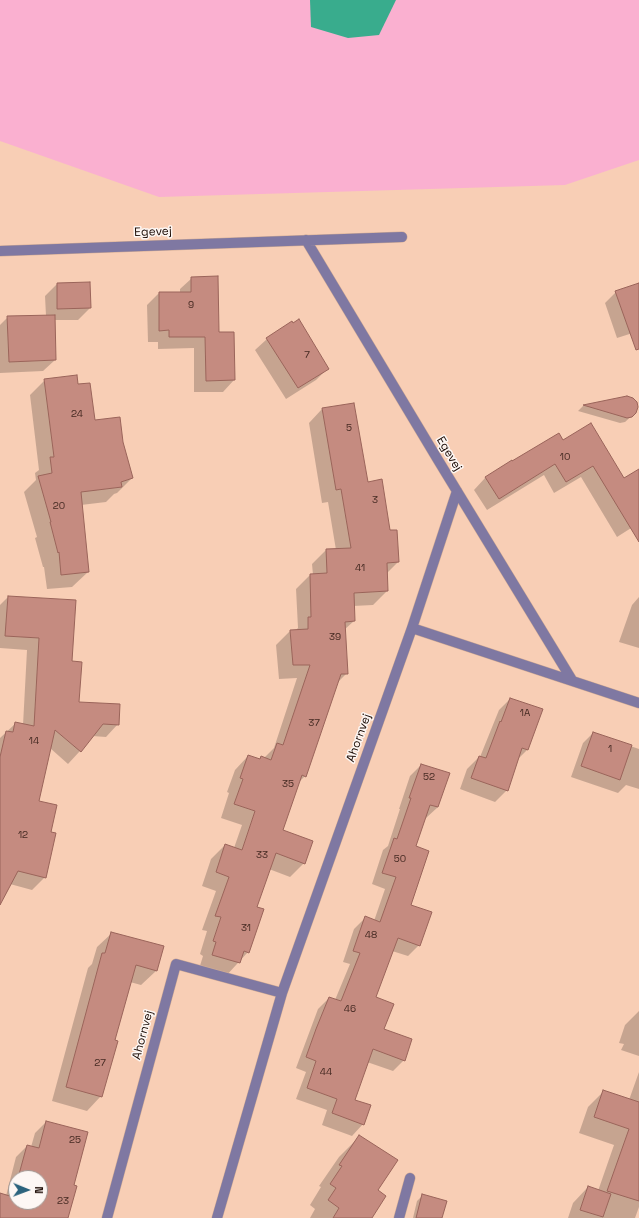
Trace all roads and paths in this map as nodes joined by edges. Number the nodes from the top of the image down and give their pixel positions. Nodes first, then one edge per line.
1 (402, 237) dead end
2 (306, 240) junction
3 (0, 251) edge
4 (456, 491) junction
5 (412, 628) junction
6 (572, 680) junction
7 (639, 703) edge
8 (282, 993) junction
9 (410, 1178) dead end
10 (107, 1218) edge
11 (217, 1218) edge
12 (399, 1218) edge

1 - 2 street, Egevej
2 - 3 street, Egevej
2 - 4 street, Egevej
4 - 5 street, Ahornvej
4 - 6 street, Egevej
5 - 6 street
5 - 8 street, Ahornvej
6 - 7 street
8 - 10 street, Ahornvej
8 - 11 street, Ahornvej
9 - 12 street

